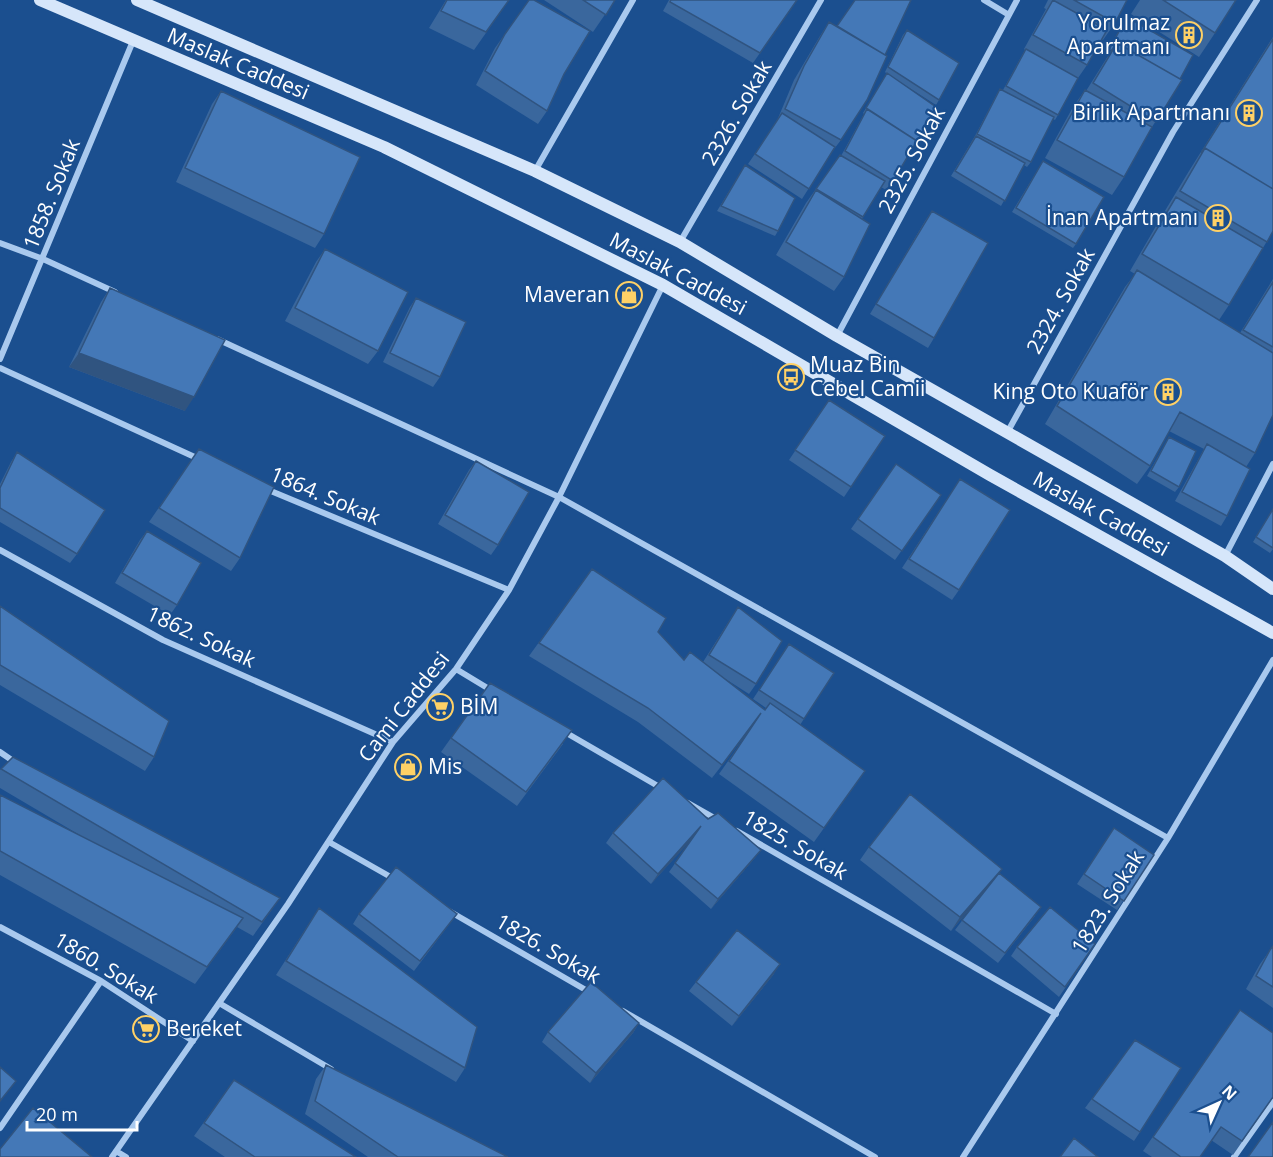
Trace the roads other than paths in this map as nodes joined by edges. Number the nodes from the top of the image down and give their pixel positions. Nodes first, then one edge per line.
1 (40, 0) edge
2 (137, 0) edge
3 (633, 0) edge
4 (822, 0) edge
5 (984, 0) edge
6 (1017, 0) edge
7 (1257, 0) edge
8 (1009, 15) junction
9 (133, 40) junction
10 (535, 171) junction
11 (681, 242) junction
12 (0, 243) edge
13 (43, 259) junction
14 (663, 285) junction
15 (118, 293) edge
16 (205, 333) edge
17 (837, 336) junction
18 (0, 359) edge
19 (0, 368) edge
20 (1007, 434) junction
21 (211, 464) edge
22 (1273, 464) edge
23 (263, 488) edge
24 (560, 497) junction
25 (0, 550) edge
26 (1225, 556) junction
27 (509, 590) junction
28 (1273, 590) edge
29 (1273, 633) edge
30 (1273, 660) edge
31 (456, 669) junction
32 (497, 693) edge
33 (559, 729) edge
34 (393, 742) junction
35 (0, 752) edge
36 (24, 767) edge
37 (673, 794) edge
38 (683, 800) edge
39 (1168, 838) junction
40 (328, 842) junction
41 (400, 882) edge
42 (277, 899) edge
43 (288, 904) junction
44 (441, 906) edge
45 (0, 927) edge
46 (101, 981) junction
47 (596, 996) edge
48 (219, 1003) junction
49 (617, 1008) edge
50 (1056, 1014) junction
51 (193, 1041) junction
52 (340, 1074) edge
53 (1273, 1102) edge
54 (0, 1128) edge
55 (114, 1154) edge
56 (126, 1157) edge
57 (875, 1157) edge
58 (963, 1157) edge
59 (1234, 1157) edge

1 - 9 main road, Maslak Caddesi
2 - 10 main road, Maslak Caddesi
3 - 10 street
4 - 11 street, 2326. Sokak
5 - 8 street
6 - 8 street, 2325. Sokak
7 - 20 street, 2324. Sokak
8 - 17 street, 2325. Sokak
9 - 13 street, 1858. Sokak
9 - 14 main road, Maslak Caddesi
10 - 11 main road, Maslak Caddesi
11 - 17 main road, Maslak Caddesi
12 - 13 street
13 - 15 street
13 - 18 street, 1858. Sokak
14 - 24 street, Cami Caddesi
14 - 29 main road, Maslak Caddesi
16 - 24 street
17 - 20 main road, Maslak Caddesi
19 - 21 street
20 - 26 main road, Maslak Caddesi
22 - 26 street
23 - 27 street, 1864. Sokak
24 - 27 street, Cami Caddesi
24 - 39 street
25 - 34 street, 1862. Sokak
26 - 28 main road, Maslak Caddesi
27 - 31 street, Cami Caddesi
30 - 39 street, 1823. Sokak
31 - 32 street
31 - 34 street, Cami Caddesi
33 - 37 street
34 - 40 street, Cami Caddesi
35 - 36 street
38 - 50 street, 1825. Sokak
39 - 50 street, 1823. Sokak
40 - 41 street
40 - 43 street, Cami Caddesi
42 - 43 street
43 - 48 street, Cami Caddesi
44 - 47 street, 1826. Sokak
45 - 46 street, 1860. Sokak
46 - 51 street, 1860. Sokak
46 - 54 street
48 - 51 street, Cami Caddesi
48 - 52 street
49 - 57 street, 1826. Sokak
50 - 58 street, 1823. Sokak
51 - 55 street, Cami Caddesi
53 - 59 street
55 - 56 street

